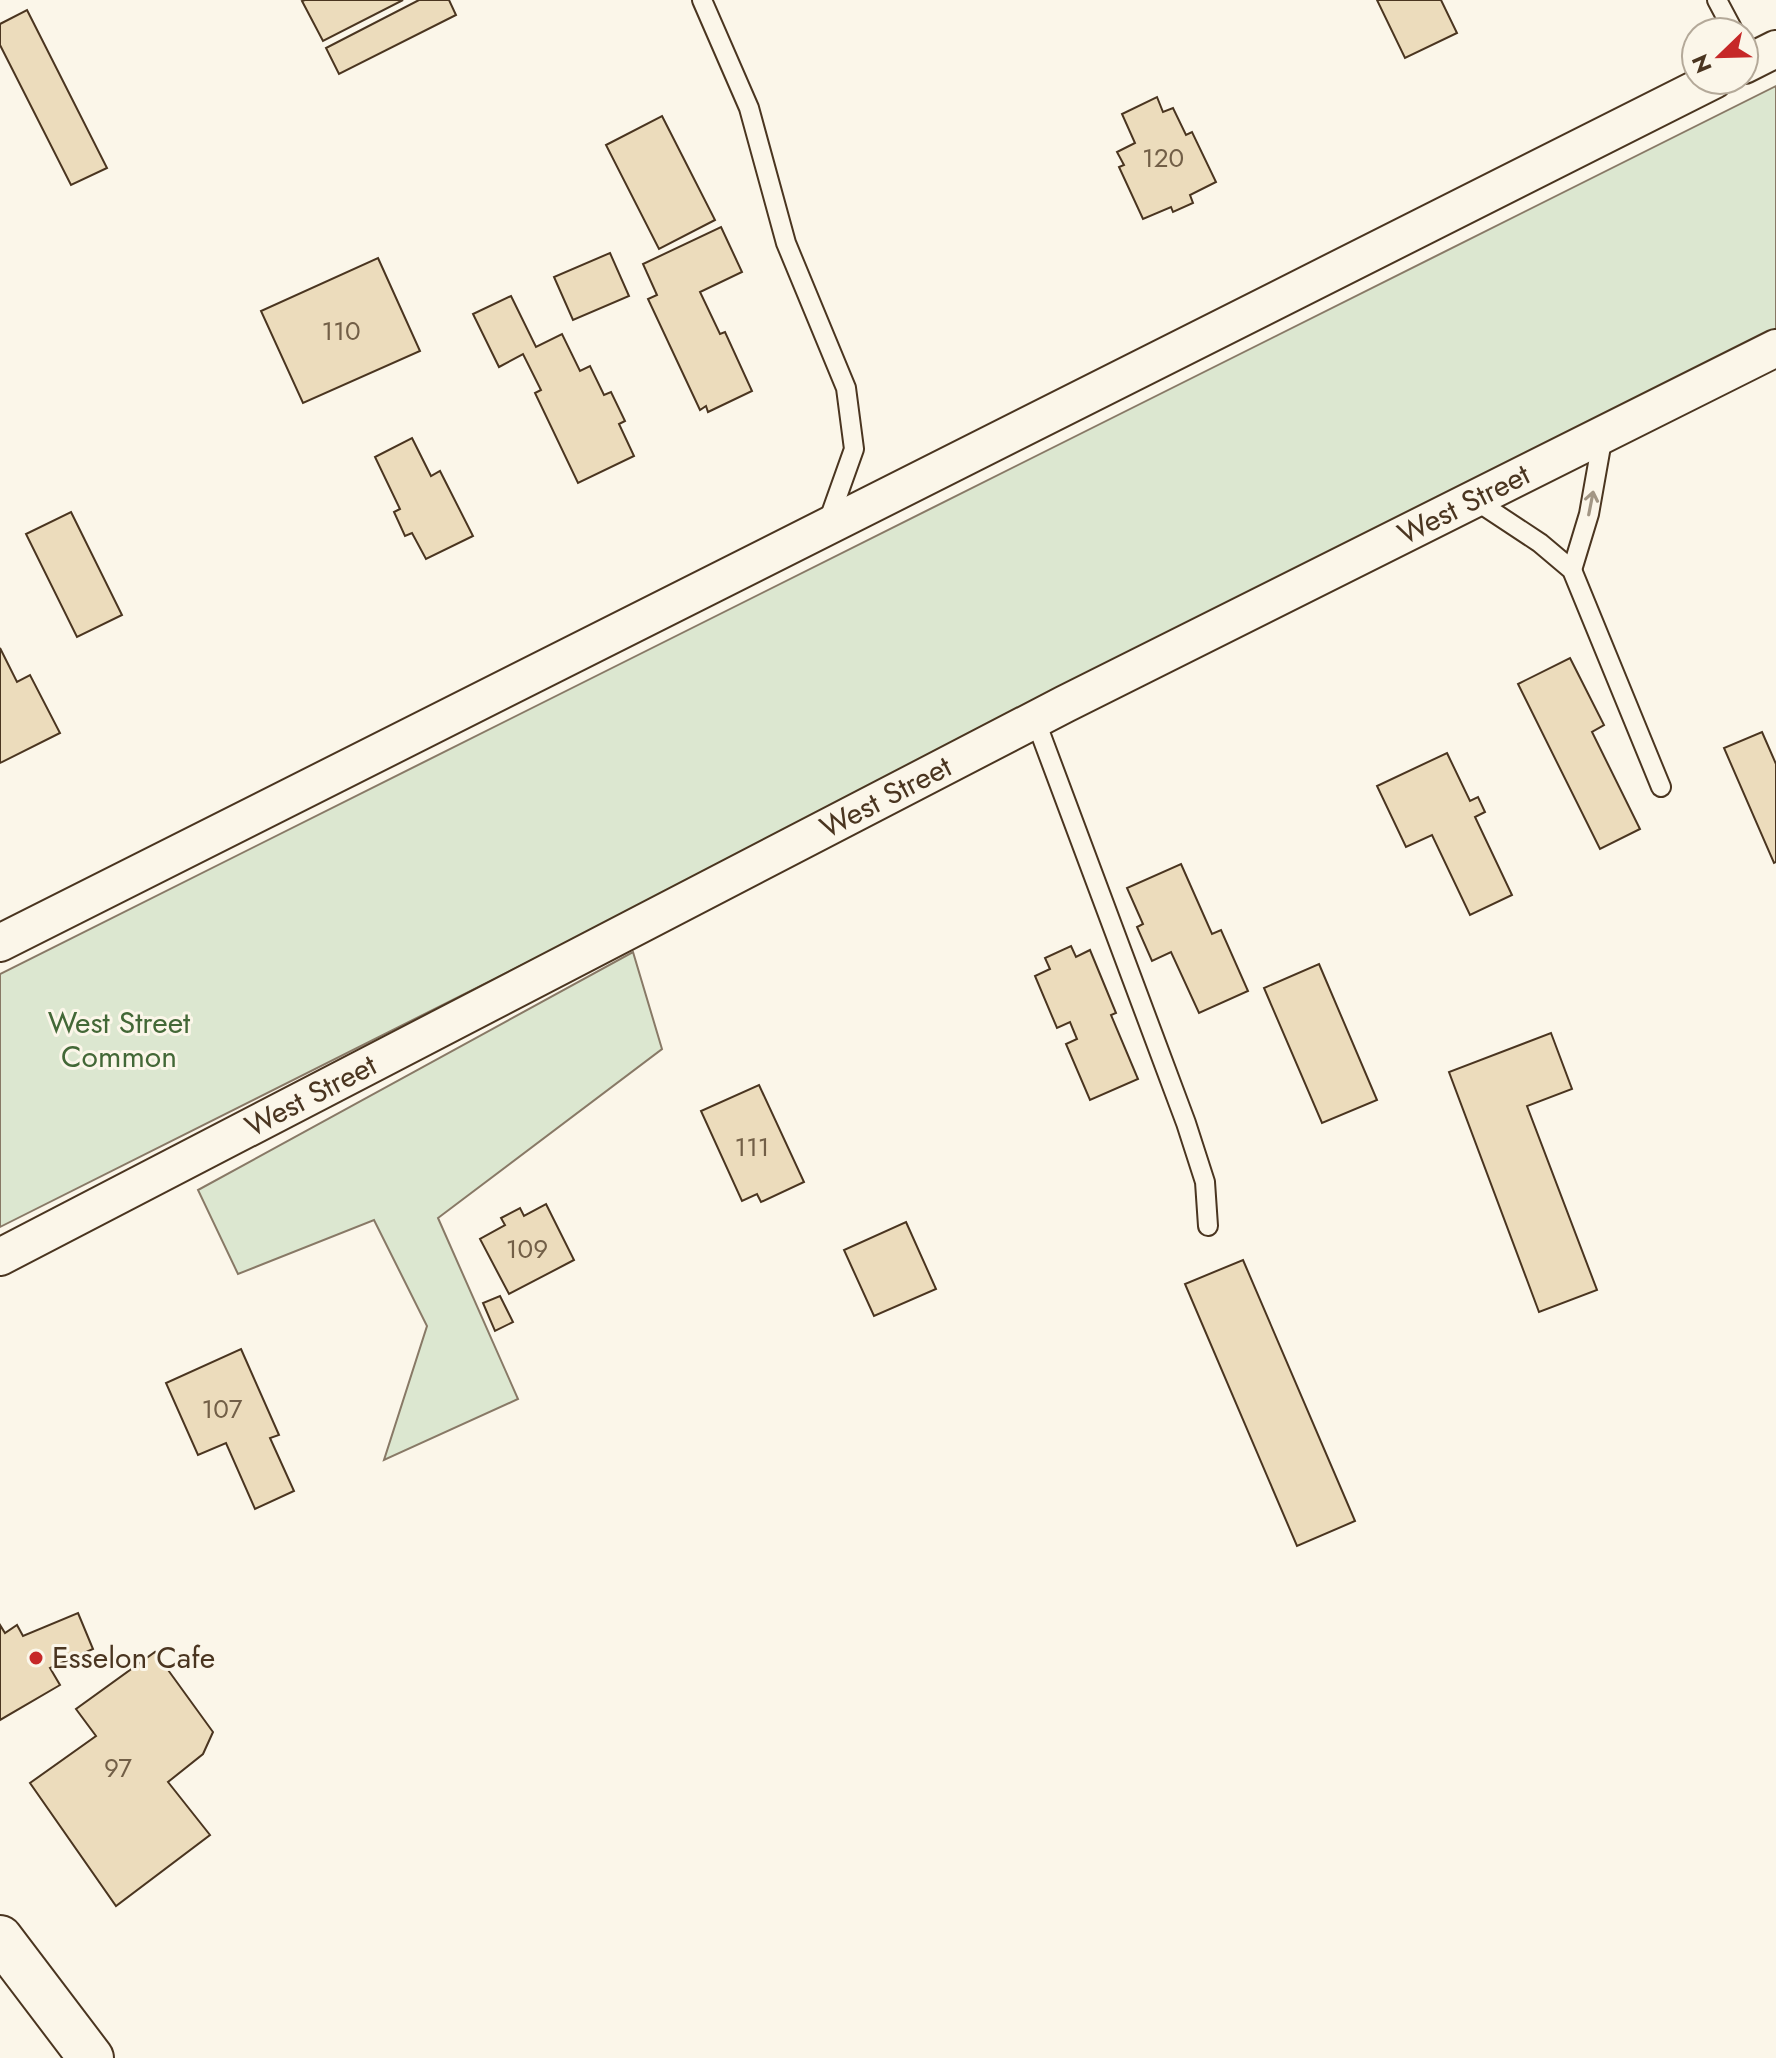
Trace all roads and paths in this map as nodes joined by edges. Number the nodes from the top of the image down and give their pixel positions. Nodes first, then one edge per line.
1 (702, 0) edge
2 (1682, 96) edge
3 (1776, 348) edge
4 (1603, 435) junction
5 (1475, 500) junction
6 (827, 525) junction
7 (1572, 570) junction
8 (1035, 719) junction
9 (1661, 787) dead end
10 (0, 943) edge
11 (1208, 1226) dead end
12 (0, 1257) edge
13 (0, 1938) edge
14 (91, 2058) edge

1 - 6 lane
2 - 6 street
3 - 4 street, West Street
4 - 5 street, West Street
7 -> 4 lane
5 - 7 lane
5 - 8 street, West Street
6 - 10 street
7 - 9 lane
8 - 11 lane
8 - 12 street, West Street
13 - 14 highway

